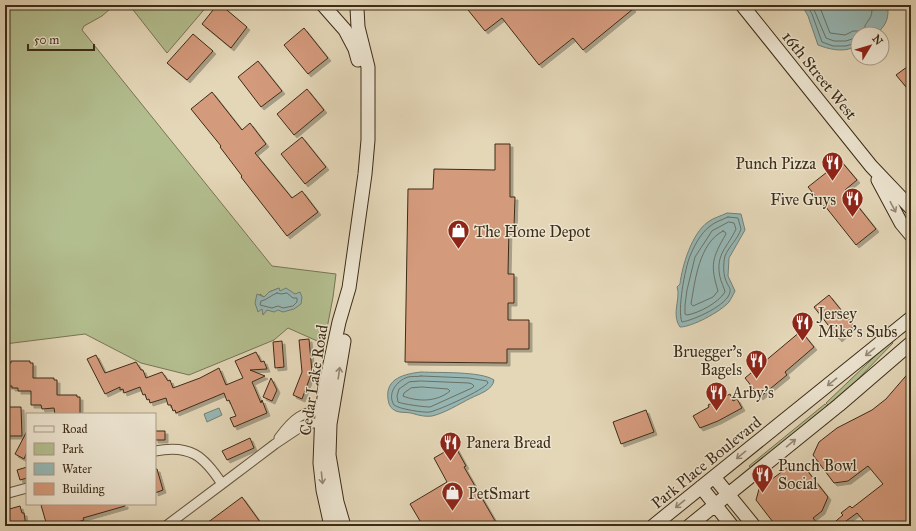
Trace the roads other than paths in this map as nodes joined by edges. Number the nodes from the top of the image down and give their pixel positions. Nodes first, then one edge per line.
1 (742, 5) edge
2 (358, 7) edge
3 (326, 8) edge
4 (367, 100) junction
5 (871, 166) junction
6 (911, 208) edge
7 (911, 235) edge
8 (911, 318) edge
9 (911, 343) edge
10 (327, 417) junction
11 (156, 451) edge
12 (714, 477) junction
13 (222, 484) junction
14 (701, 487) junction
15 (26, 488) edge
16 (5, 494) edge
17 (728, 494) junction
18 (715, 505) junction
19 (166, 526) edge
20 (332, 526) edge
21 (344, 526) edge
22 (653, 526) edge
23 (689, 526) edge
24 (732, 526) edge
25 (754, 526) edge

1 - 5 street, 16th Street West
2 - 3 street, Cedar Lake Road
2 - 4 street, Cedar Lake Road
3 - 4 street, Cedar Lake Road
4 - 10 street, Cedar Lake Road
5 - 6 street, 16th Street West
5 -> 7 street, 16th Street West
8 -> 12 street, Park Place Boulevard
17 -> 9 street
10 - 13 street
10 -> 20 street, Cedar Lake Road
10 - 21 street, Cedar Lake Road
11 - 13 street
12 - 14 street, Park Place Boulevard
12 - 17 street
13 - 19 street
14 - 18 street
14 -> 22 street, Park Place Boulevard
15 - 16 street
17 - 18 street
17 - 25 street
18 - 23 street
18 - 24 street

